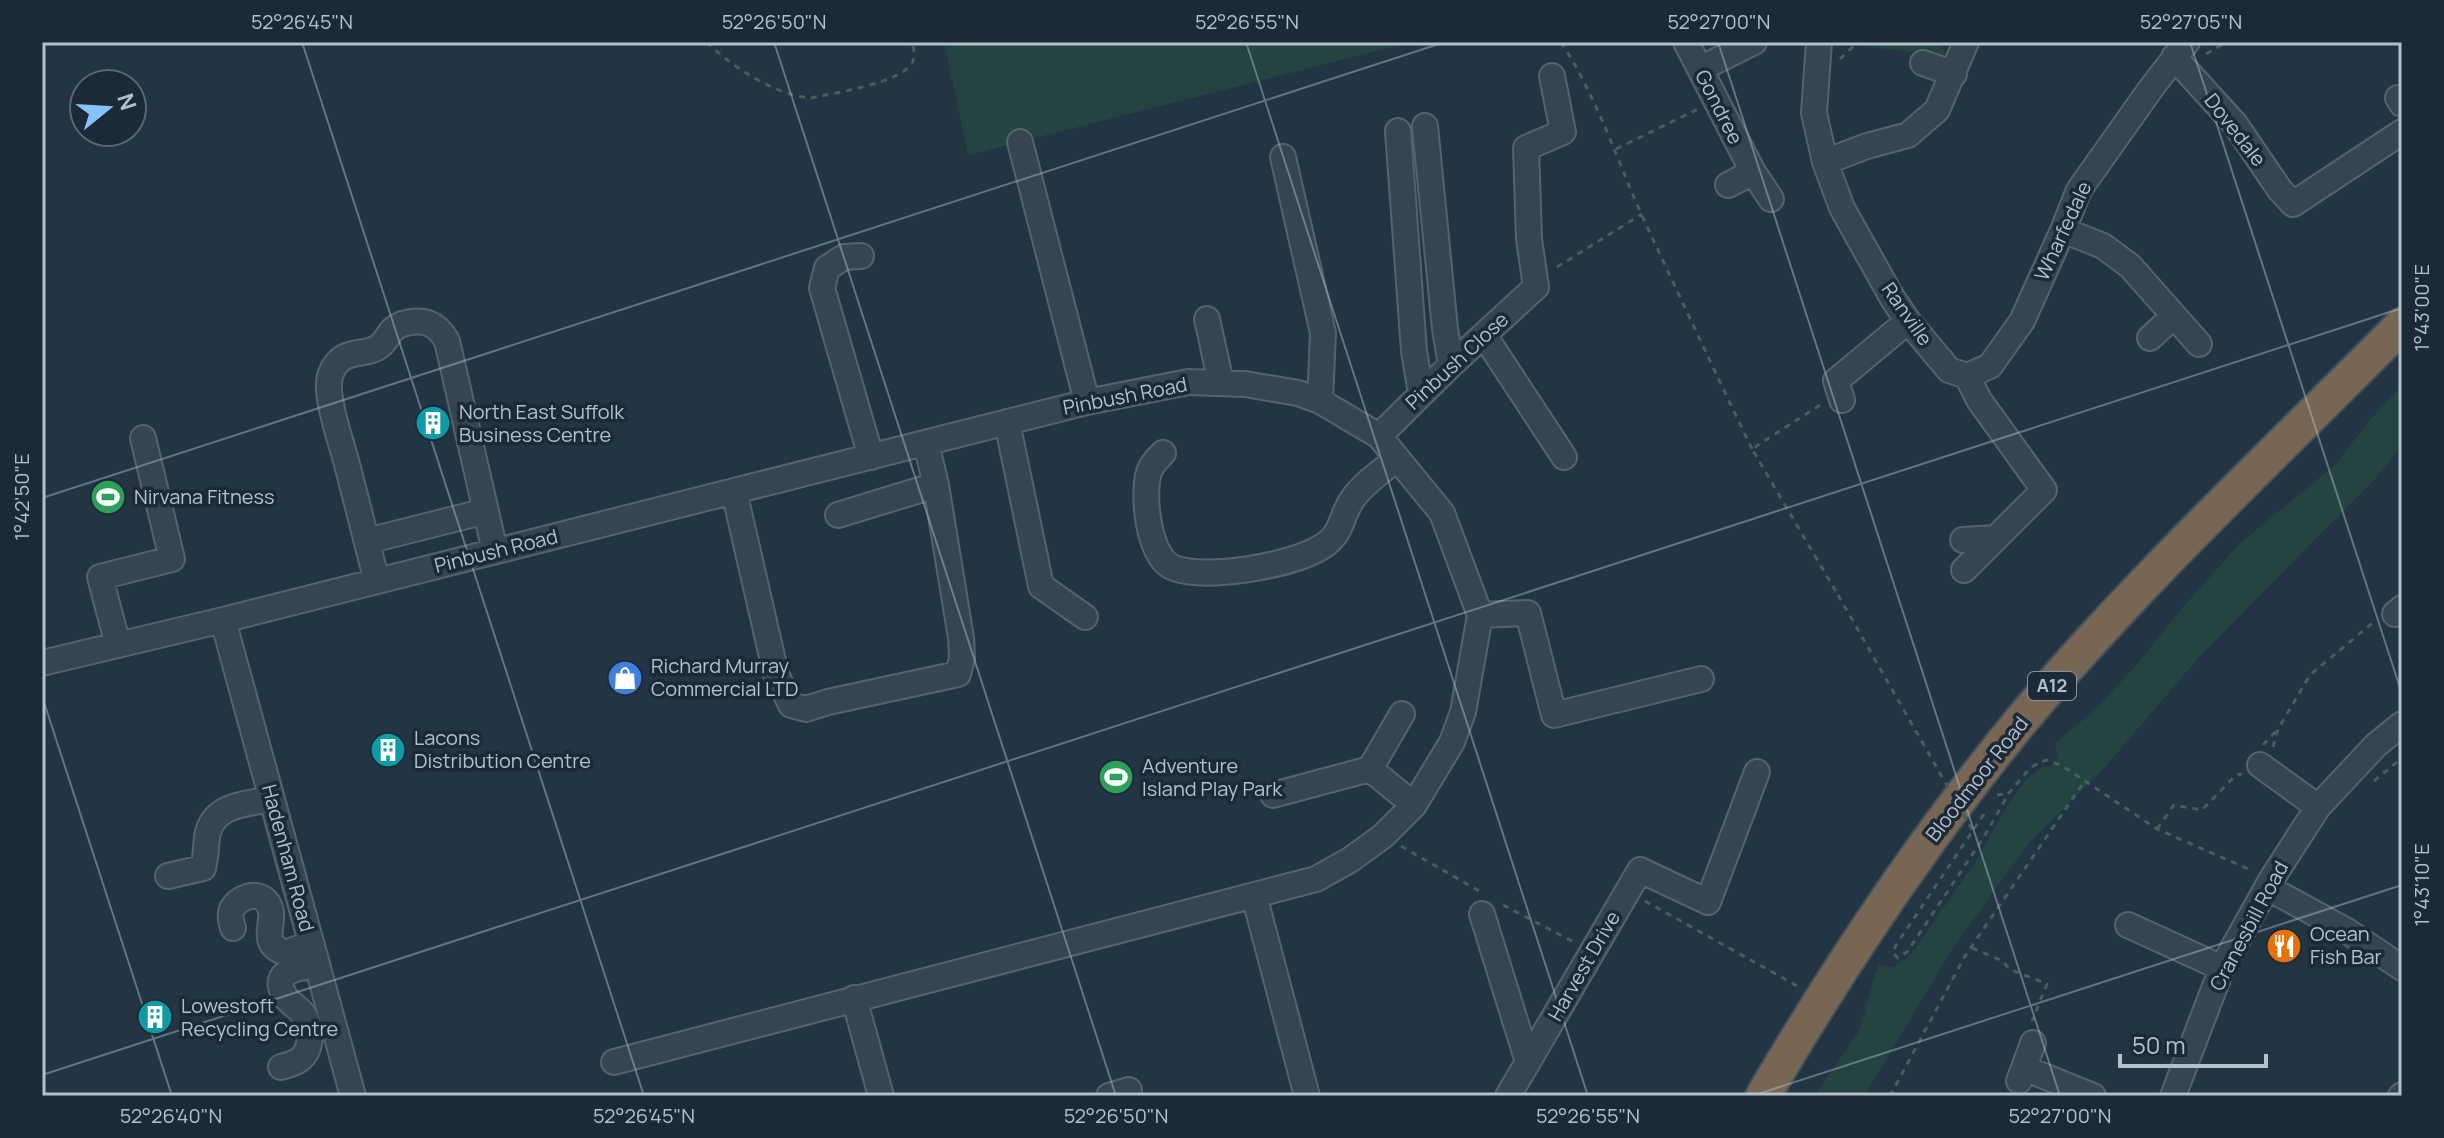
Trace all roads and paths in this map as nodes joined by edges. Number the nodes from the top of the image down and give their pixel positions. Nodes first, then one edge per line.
1 (707, 42) edge
2 (912, 42) edge
3 (1561, 42) edge
4 (1686, 42) edge
5 (1754, 42) edge
6 (1819, 42) edge
7 (1966, 42) edge
8 (2181, 50) edge
9 (1923, 63) dead end
10 (1700, 69) junction
11 (1954, 74) junction
12 (1552, 76) dead end
13 (1716, 100) junction
14 (1425, 126) dead end
15 (1398, 131) dead end
16 (2402, 132) edge
17 (1020, 142) dead end
18 (1616, 149) junction
19 (1283, 157) dead end
20 (1825, 162) junction
21 (1753, 172) junction
22 (1728, 185) dead end
23 (1771, 199) dead end
24 (1642, 214) junction
25 (2063, 230) junction
26 (861, 256) dead end
27 (1536, 287) junction
28 (2174, 316) junction
29 (1207, 319) dead end
30 (1908, 321) junction
31 (2402, 325) edge
32 (1484, 335) junction
33 (2150, 338) dead end
34 (2199, 344) dead end
35 (1451, 365) junction
36 (1967, 376) junction
37 (1221, 383) junction
38 (1833, 387) joint
39 (1421, 394) junction
40 (1320, 401) junction
41 (1087, 402) junction
42 (1007, 422) junction
43 (1379, 436) junction
44 (143, 438) dead end
45 (926, 443) junction
46 (1752, 449) junction
47 (1163, 453) dead end
48 (871, 457) junction
49 (1564, 457) dead end
50 (1397, 458) junction
51 (936, 485) junction
52 (734, 491) junction
53 (486, 511) junction
54 (838, 515) dead end
55 (1996, 538) junction
56 (1963, 540) dead end
57 (367, 541) junction
58 (495, 551) junction
59 (1964, 570) dead end
60 (377, 581) junction
61 (2392, 613) edge
62 (1480, 615) junction
63 (1085, 617) dead end
64 (223, 620) junction
65 (118, 645) junction
66 (42, 663) edge
67 (1701, 679) dead end
68 (1402, 714) dead end
69 (2402, 724) edge
70 (2262, 762) junction
71 (1370, 769) junction
72 (1757, 772) dead end
73 (2084, 782) junction
74 (2009, 793) junction
75 (1273, 795) dead end
76 (1996, 795) dead end
77 (272, 799) junction
78 (1414, 805) junction
79 (2318, 807) junction
80 (2157, 829) junction
81 (1383, 836) junction
82 (168, 876) dead end
83 (2263, 881) junction
84 (1628, 892) junction
85 (1254, 895) junction
86 (1489, 907) junction
87 (2128, 925) dead end
88 (233, 928) dead end
89 (1970, 948) junction
90 (1592, 952) junction
91 (314, 954) junction
92 (2222, 968) junction
93 (2402, 968) edge
94 (854, 998) junction
95 (1820, 998) junction
96 (2033, 1043) joint
97 (614, 1062) dead end
98 (1528, 1062) junction
99 (281, 1067) dead end
100 (353, 1096) edge
101 (881, 1096) edge
102 (1307, 1096) edge
103 (1508, 1096) edge
104 (1763, 1096) edge
105 (1890, 1096) edge
106 (2093, 1096) edge
107 (2173, 1096) edge

1 - 2 path
3 - 18 path
4 - 10 street, Gondree
5 - 10 street
6 - 20 street, Ranville
7 - 11 street
8 - 16 street, Dovedale
8 - 25 street, Wharfedale
9 - 11 street
10 - 13 street, Gondree
11 - 20 street
12 - 27 street
13 - 18 path
13 - 21 street, Gondree
14 - 35 street
15 - 39 street
17 - 41 street
18 - 24 path
19 - 40 street
20 - 30 street, Ranville
21 - 22 street
21 - 23 street, Gondree
24 - 27 path
24 - 46 path
25 - 28 street
25 - 36 street, Wharfedale
26 - 48 street
27 - 32 street, Pinbush Close
28 - 33 street
28 - 34 street
29 - 37 street
30 - 36 street, Ranville
30 - 38 street
31 - 95 highway, Bloodmoor Road / A12
32 - 35 street, Pinbush Close
32 - 49 street
35 - 39 street, Pinbush Close
36 - 55 street, Ranville
37 - 40 street, Pinbush Road
37 - 41 street, Pinbush Road
38 - 46 path
39 - 43 street, Pinbush Close
40 - 43 street, Pinbush Road
41 - 42 street, Pinbush Road
42 - 45 street, Pinbush Road
42 - 63 street
43 - 50 street, Pinbush Road
44 - 65 street
45 - 48 street, Pinbush Road
45 - 51 street
46 - 74 path, bridge
47 - 50 street
48 - 52 street, Pinbush Road
50 - 62 street, Pinbush Road
51 - 52 street
51 - 54 street
52 - 58 street, Pinbush Road
53 - 57 street
53 - 57 street
53 - 58 street
55 - 56 street
55 - 59 street, Ranville
57 - 60 street
58 - 60 street, Pinbush Road
60 - 64 street, Pinbush Road
61 - 70 path
62 - 67 street
62 - 78 street
64 - 65 street, Pinbush Road
64 - 77 street, Hadenham Road
65 - 66 street, Pinbush Road
68 - 71 street
69 - 79 street, Cranesbill Road
70 - 79 street
70 - 80 path
71 - 75 street
71 - 78 street
72 - 84 street, Harvest Drive
73 - 74 path
73 - 80 path
73 - 89 path
74 - 76 path
77 - 82 street
77 - 91 street, Hadenham Road
78 - 81 street
79 - 83 street, Cranesbill Road
80 - 83 path
81 - 85 street
81 - 86 path
83 - 92 street, Cranesbill Road
83 - 93 street
84 - 90 street, Harvest Drive
84 - 95 path
85 - 94 street
85 - 102 street
86 - 90 path
86 - 98 street, Harvest Drive
87 - 92 street
88 - 91 street
89 - 96 path
89 - 105 path
90 - 98 street, Harvest Drive
91 - 99 street
91 - 100 street, Hadenham Road
92 - 107 street, Cranesbill Road
94 - 97 street
94 - 101 street
95 - 104 highway, Bloodmoor Road / A12
96 - 106 street
98 - 103 street, Harvest Drive

